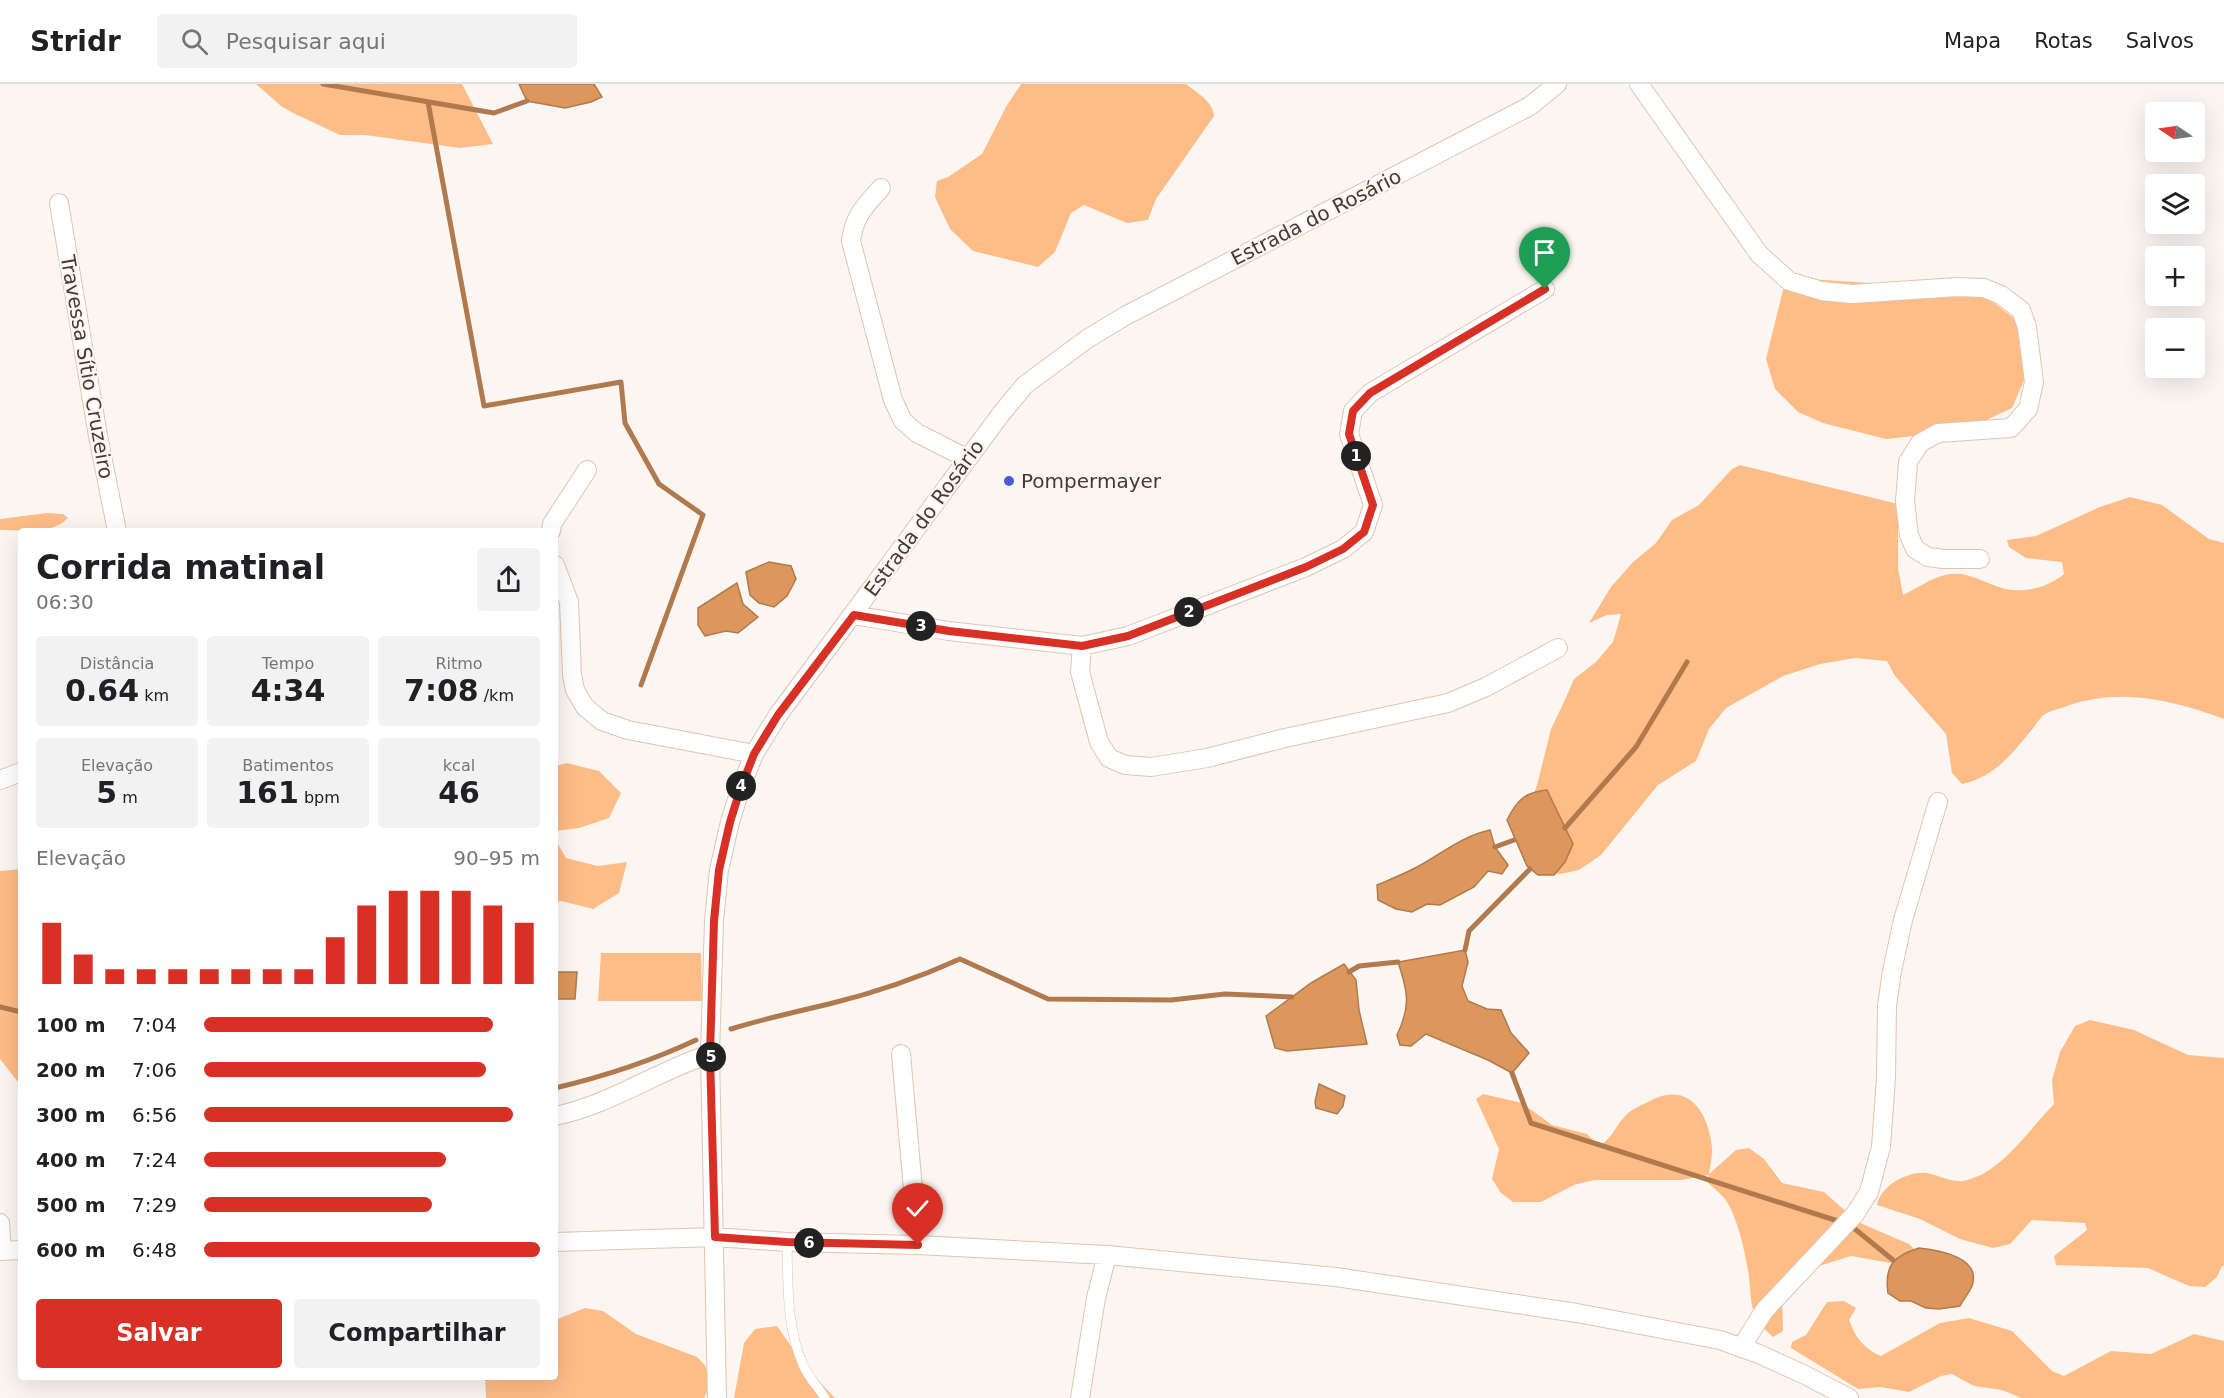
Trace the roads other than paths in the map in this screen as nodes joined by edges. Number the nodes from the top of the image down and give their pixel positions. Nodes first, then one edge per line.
1 (1557, 84) edge
2 (1639, 84) edge
3 (881, 188) dead end
4 (59, 203) dead end
5 (1545, 289) dead end
6 (966, 458) junction
7 (587, 470) dead end
8 (116, 528) edge
9 (551, 528) edge
10 (1980, 559) dead end
11 (558, 574) edge
12 (854, 615) junction
13 (1082, 646) junction
14 (1558, 648) dead end
15 (754, 754) junction
16 (18, 773) edge
17 (0, 780) edge
18 (1938, 802) dead end
19 (710, 1054) junction
20 (901, 1054) dead end
21 (558, 1115) edge
22 (0, 1223) edge
23 (715, 1237) junction
24 (558, 1242) edge
25 (787, 1242) junction
26 (918, 1245) junction
27 (18, 1250) edge
28 (1, 1251) edge
29 (1107, 1256) junction
30 (1741, 1348) junction
31 (717, 1398) edge
32 (825, 1398) edge
33 (1080, 1398) edge
34 (1849, 1398) edge

1 - 6 street, Estrada do Rosário
2 - 10 street
3 - 6 street
4 - 8 street, Travessa Sítio Cruzeiro
5 - 13 street
6 - 12 street, Estrada do Rosário
7 - 9 street
11 - 15 street
12 - 13 street
12 - 15 street, Estrada do Rosário
13 - 14 street
15 - 19 street, Estrada do Rosário
16 - 17 street
18 - 30 street
19 - 21 street
19 - 23 street, Estrada do Rosário
20 - 26 street
22 - 28 street
23 - 24 street
23 - 25 street
23 - 31 street, Estrada do Rosário
25 - 26 street
25 - 32 lane
26 - 29 street
27 - 28 street
29 - 30 street
29 - 33 street
30 - 34 street

